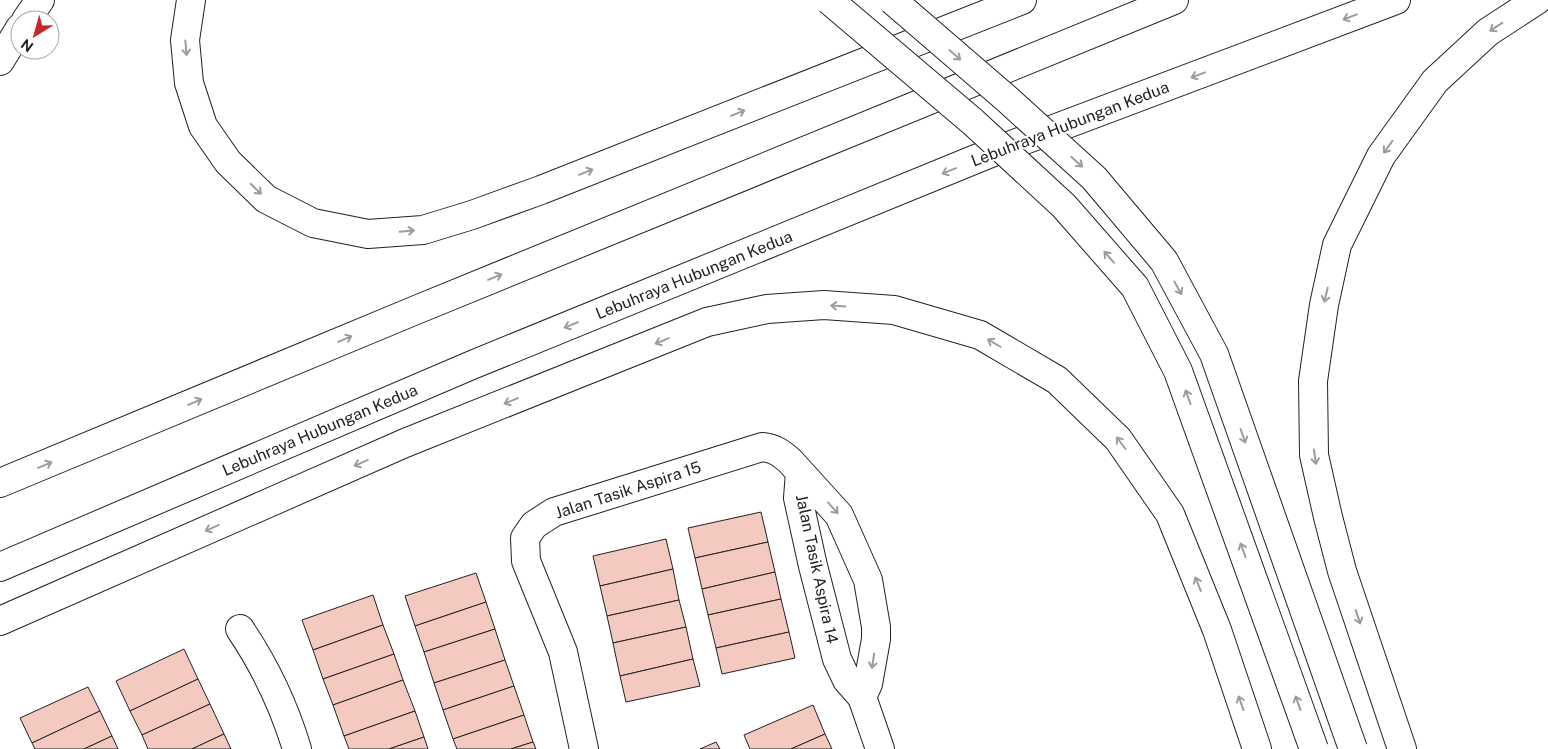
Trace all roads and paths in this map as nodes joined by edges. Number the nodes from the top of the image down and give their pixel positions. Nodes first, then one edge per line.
1 (191, 0) edge
2 (829, 0) edge
3 (892, 0) edge
4 (1022, 0) edge
5 (1174, 0) edge
6 (1396, 0) edge
7 (1537, 0) edge
8 (10, 44) edge
9 (0, 61) edge
10 (800, 472) junction
11 (0, 483) edge
12 (0, 567) edge
13 (0, 621) edge
14 (240, 629) dead end
15 (862, 697) junction
16 (297, 749) edge
17 (584, 749) edge
18 (880, 749) edge
19 (1257, 749) edge
20 (1314, 749) edge
21 (1354, 749) edge
22 (1402, 749) edge

1 -> 4 main road
20 -> 2 main road, bridge
3 -> 21 main road, bridge
11 -> 5 main road
6 -> 12 main road, Lebuhraya Hubungan Kedua
7 -> 22 main road
8 - 9 main road
10 - 15 main road, Jalan Tasik Aspira 14
10 -> 15 main road, Jalan Tasik Aspira 14
10 - 17 main road, Jalan Tasik Aspira 15
19 -> 13 main road
14 - 16 main road
15 - 18 main road, Jalan Tasik Aspira 14

